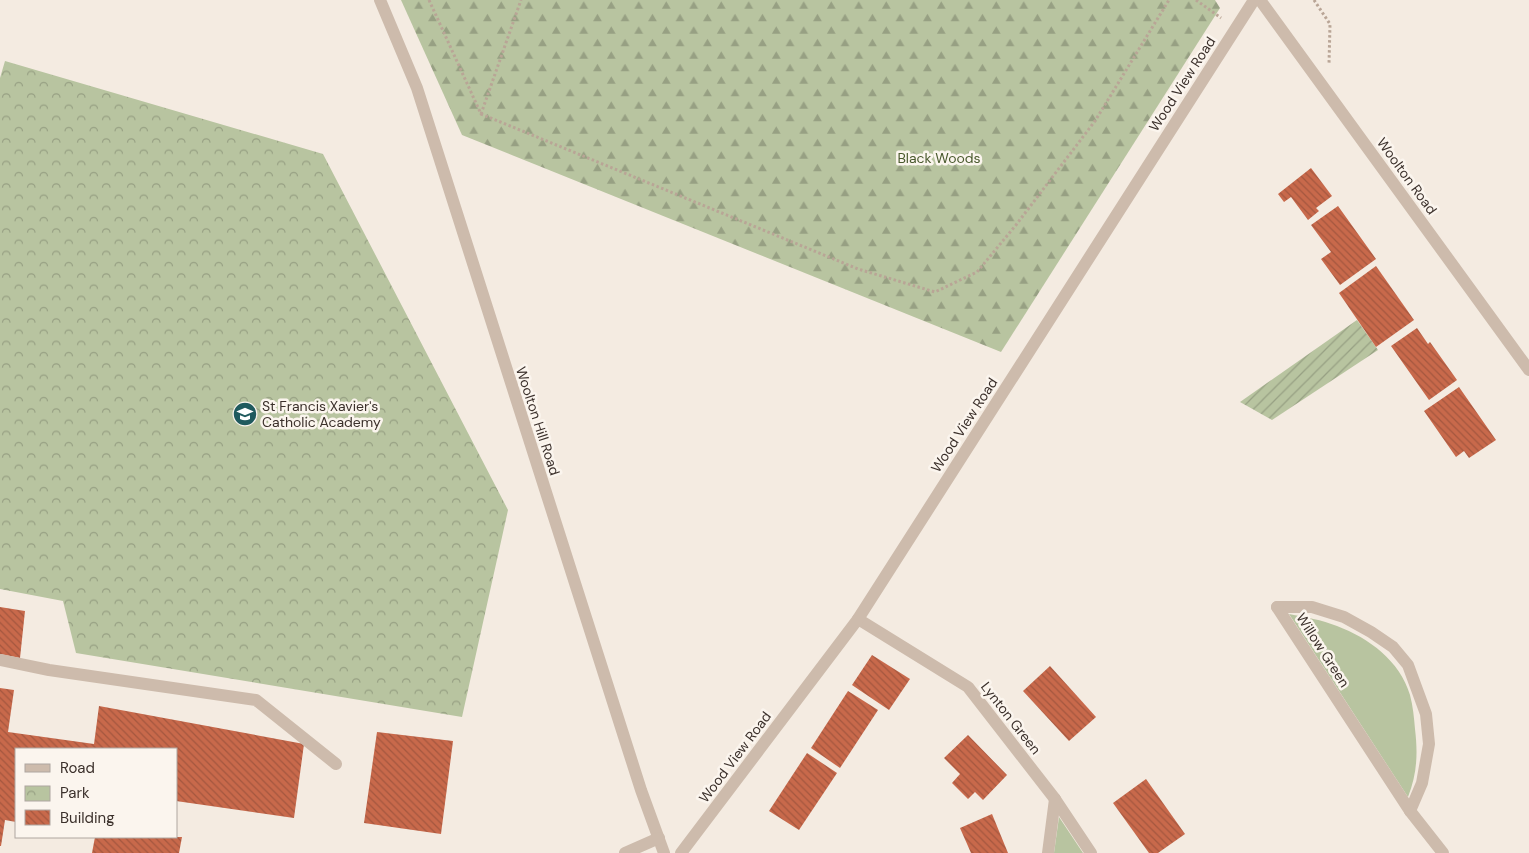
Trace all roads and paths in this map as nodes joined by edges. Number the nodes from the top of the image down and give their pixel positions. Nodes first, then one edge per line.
1 (380, 0) edge
2 (429, 0) edge
3 (522, 0) edge
4 (1169, 0) edge
5 (1196, 0) edge
6 (1254, 0) edge
7 (1260, 0) edge
8 (1314, 0) edge
9 (1236, 28) junction
10 (1325, 89) junction
11 (480, 114) junction
12 (1529, 370) edge
13 (858, 618) junction
14 (0, 660) edge
15 (336, 764) dead end
16 (1055, 799) junction
17 (1410, 811) junction
18 (659, 838) junction
19 (626, 853) edge
20 (664, 853) edge
21 (681, 853) edge
22 (1048, 853) edge
23 (1091, 853) edge
24 (1442, 853) edge

1 - 18 street, Woolton Hill Road
2 - 11 path
3 - 11 path
4 - 11 path
5 - 9 path
6 - 9 street, Wood View Road
7 - 10 street, Woolton Road
8 - 10 path
9 - 13 street, Wood View Road
10 - 12 street, Woolton Road
13 - 16 street, Lynton Green
13 - 21 street, Wood View Road
14 - 15 street
16 - 22 street
16 - 23 street, Lynton Green
17 - 17 street, Willow Green
17 - 24 street, Willow Green
18 - 19 street
18 - 20 street, Woolton Hill Road

